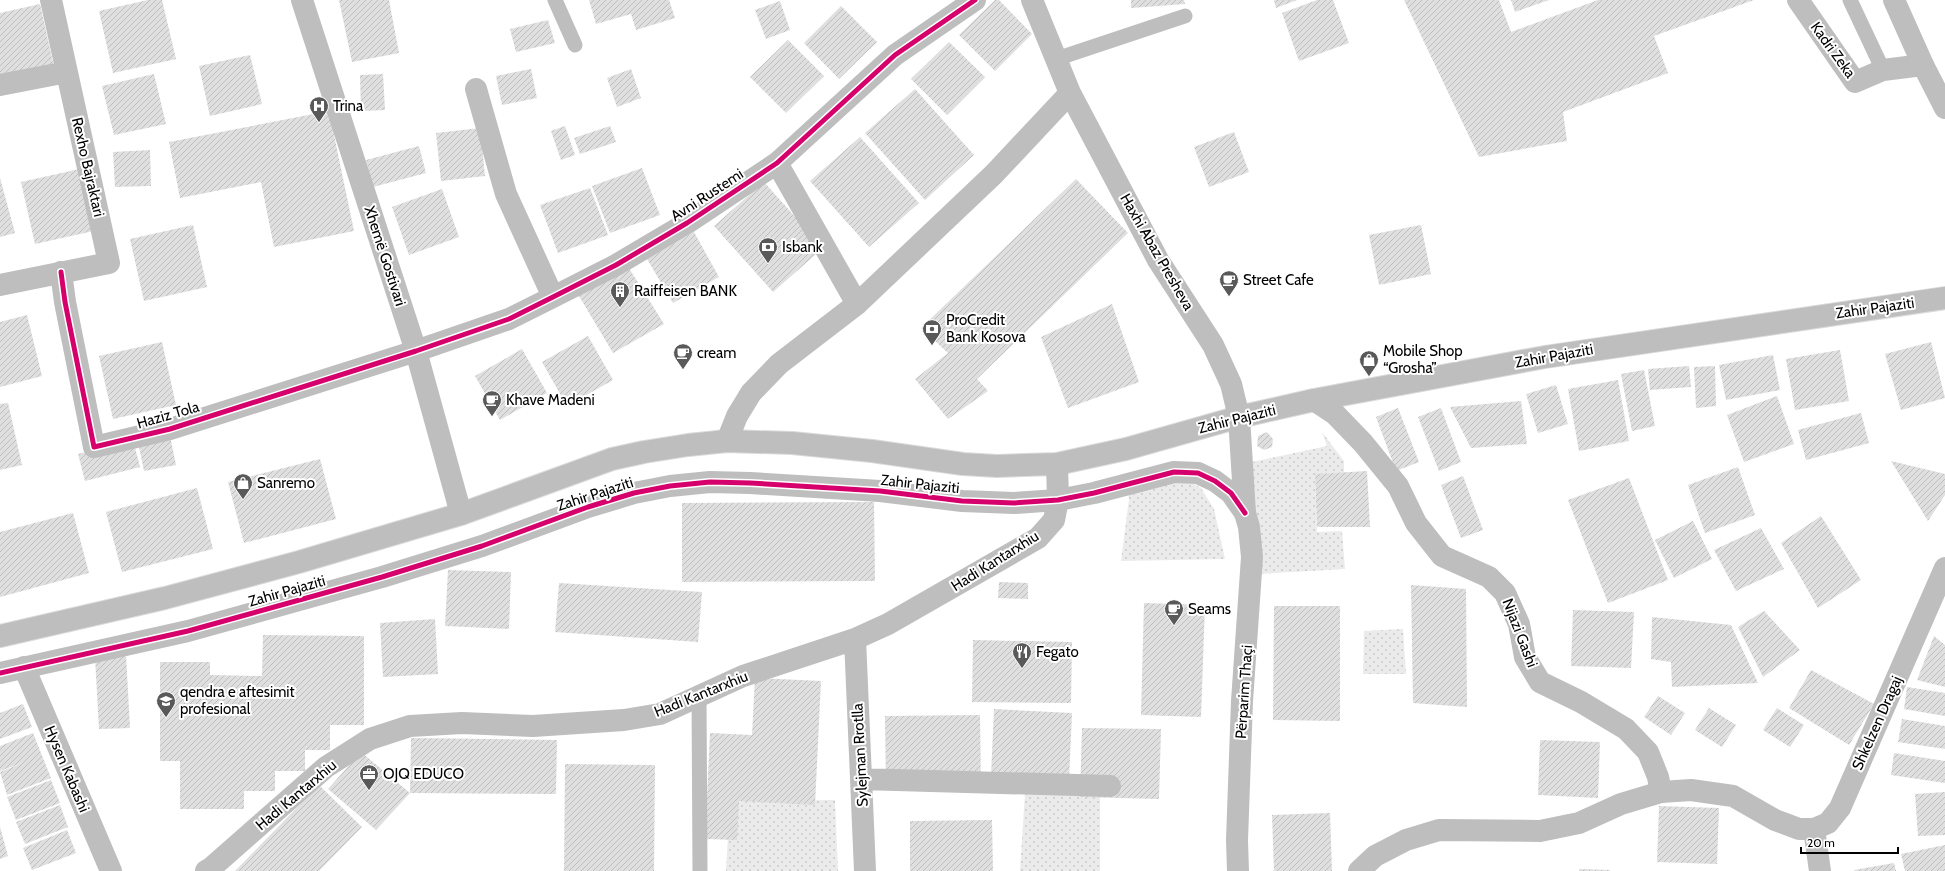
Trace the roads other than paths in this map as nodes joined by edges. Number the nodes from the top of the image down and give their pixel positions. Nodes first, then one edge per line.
1 (51, 0) edge
2 (302, 0) edge
3 (555, 0) edge
4 (975, 0) edge
5 (1032, 0) edge
6 (1798, 0) edge
7 (1850, 0) edge
8 (1894, 0) edge
9 (1185, 16) dead end
10 (575, 45) dead end
11 (1056, 59) junction
12 (1923, 65) junction
13 (1884, 70) junction
14 (67, 72) junction
15 (0, 86) edge
16 (476, 89) dead end
17 (1070, 93) junction
18 (1945, 108) edge
19 (777, 163) junction
20 (61, 272) junction
21 (0, 285) edge
22 (553, 296) junction
23 (1945, 298) edge
24 (857, 304) junction
25 (416, 352) junction
26 (1314, 400) junction
27 (1239, 417) junction
28 (727, 441) junction
29 (1057, 464) junction
30 (1058, 500) junction
31 (1245, 513) junction
32 (461, 514) junction
33 (1945, 568) edge
34 (0, 636) edge
35 (855, 639) junction
36 (24, 667) junction
37 (0, 673) edge
38 (699, 695) junction
39 (861, 779) junction
40 (1110, 786) dead end
41 (1661, 792) junction
42 (1814, 829) junction
43 (110, 871) edge
44 (206, 871) edge
45 (700, 871) edge
46 (865, 871) edge
47 (1238, 871) edge
48 (1359, 871) edge
49 (1820, 871) edge

1 - 14 street, Rexho Bajraktari
2 - 25 street, Xhemë Gostivari
3 - 10 lane
4 - 19 street, Avni Rustemi
5 - 11 street, Haxhi Abaz Presheva
6 - 13 street, Kadri Zeka
7 - 13 lane
8 - 12 street
9 - 11 lane
11 - 17 street, Haxhi Abaz Presheva
12 - 13 street, Kadri Zeka
12 - 18 street
14 - 15 street
14 - 20 street, Rexho Bajraktari
16 - 22 street
17 - 24 street
17 - 27 street, Haxhi Abaz Presheva
19 - 22 street, Avni Rustemi
19 - 24 street
20 - 21 street
20 - 25 street, Haziz Tola
22 - 25 street, Avni Rustemi
23 - 26 street, Zahir Pajaziti
24 - 28 street
25 - 32 street, Xhemë Gostivari
26 - 27 street, Zahir Pajaziti
26 - 41 street, Nijazi Gashi
27 - 29 street, Zahir Pajaziti
27 - 31 street, Haxhi Abaz Presheva
28 - 29 street, Zahir Pajaziti
28 - 32 street, Zahir Pajaziti
29 - 30 street, Hadi Kantarxhiu
30 - 31 street, Zahir Pajaziti
30 - 35 street, Hadi Kantarxhiu
30 - 36 street, Zahir Pajaziti
31 - 47 street, Përparim Thaçi
32 - 34 street, Zahir Pajaziti
33 - 42 street, Shkelzen Dragaj
35 - 38 street, Hadi Kantarxhiu
35 - 39 street, Sylejman Rrotlla
36 - 37 street, Zahir Pajaziti
36 - 43 street, Hysen Kabashi
38 - 44 street, Hadi Kantarxhiu
38 - 45 lane
39 - 40 street
39 - 46 street, Sylejman Rrotlla
41 - 42 street
41 - 48 street
42 - 49 street

